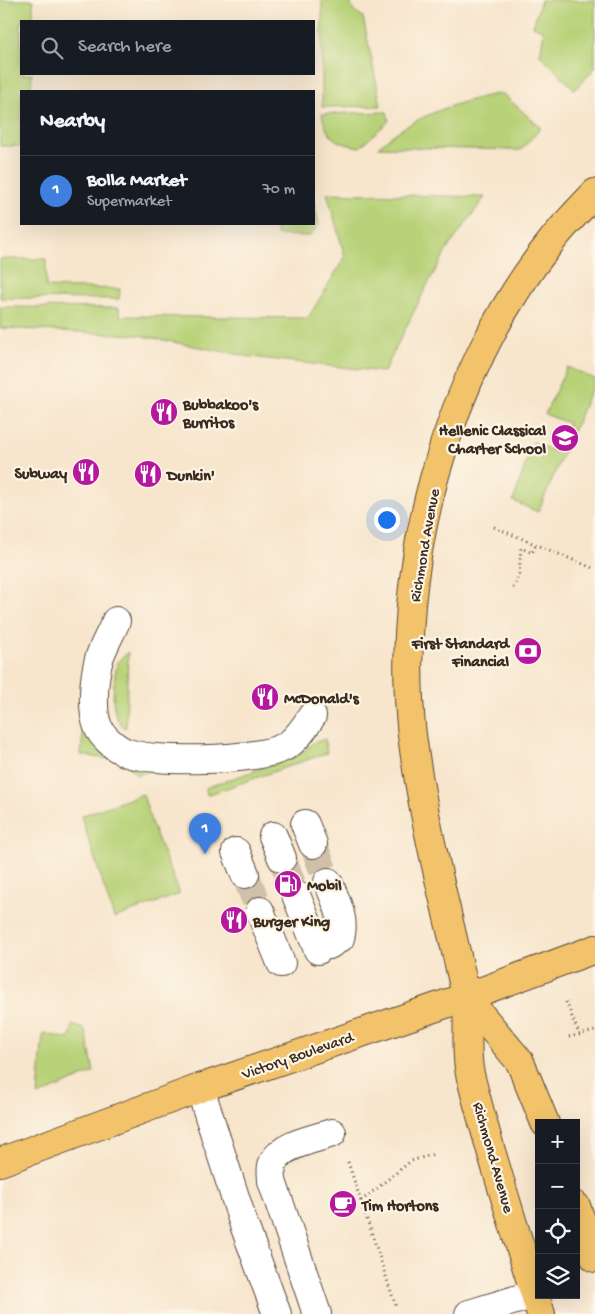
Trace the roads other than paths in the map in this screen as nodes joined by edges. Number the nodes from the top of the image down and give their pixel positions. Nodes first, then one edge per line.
1 (595, 193) edge
2 (116, 621) dead end
3 (312, 716) dead end
4 (328, 882) tunnel mouth
5 (296, 895) tunnel mouth
6 (260, 911) tunnel mouth
7 (595, 949) edge
8 (281, 963) dead end
9 (466, 996) junction
10 (200, 1088) junction
11 (543, 1119) edge
12 (332, 1133) dead end
13 (0, 1162) edge
14 (577, 1209) edge
15 (595, 1258) edge
16 (538, 1304) edge
17 (277, 1314) edge
18 (317, 1314) edge
19 (469, 1314) edge

1 - 9 main road, Richmond Avenue
2 - 3 street
4 - 5 street
6 - 8 street
7 - 9 main road, Victory Boulevard
9 - 10 main road, Victory Boulevard
9 - 11 main road, Richmond Avenue
9 - 16 main road, Richmond Avenue
10 - 13 main road, Victory Boulevard
10 - 17 street
12 - 18 street
14 - 15 main road
16 - 19 street

